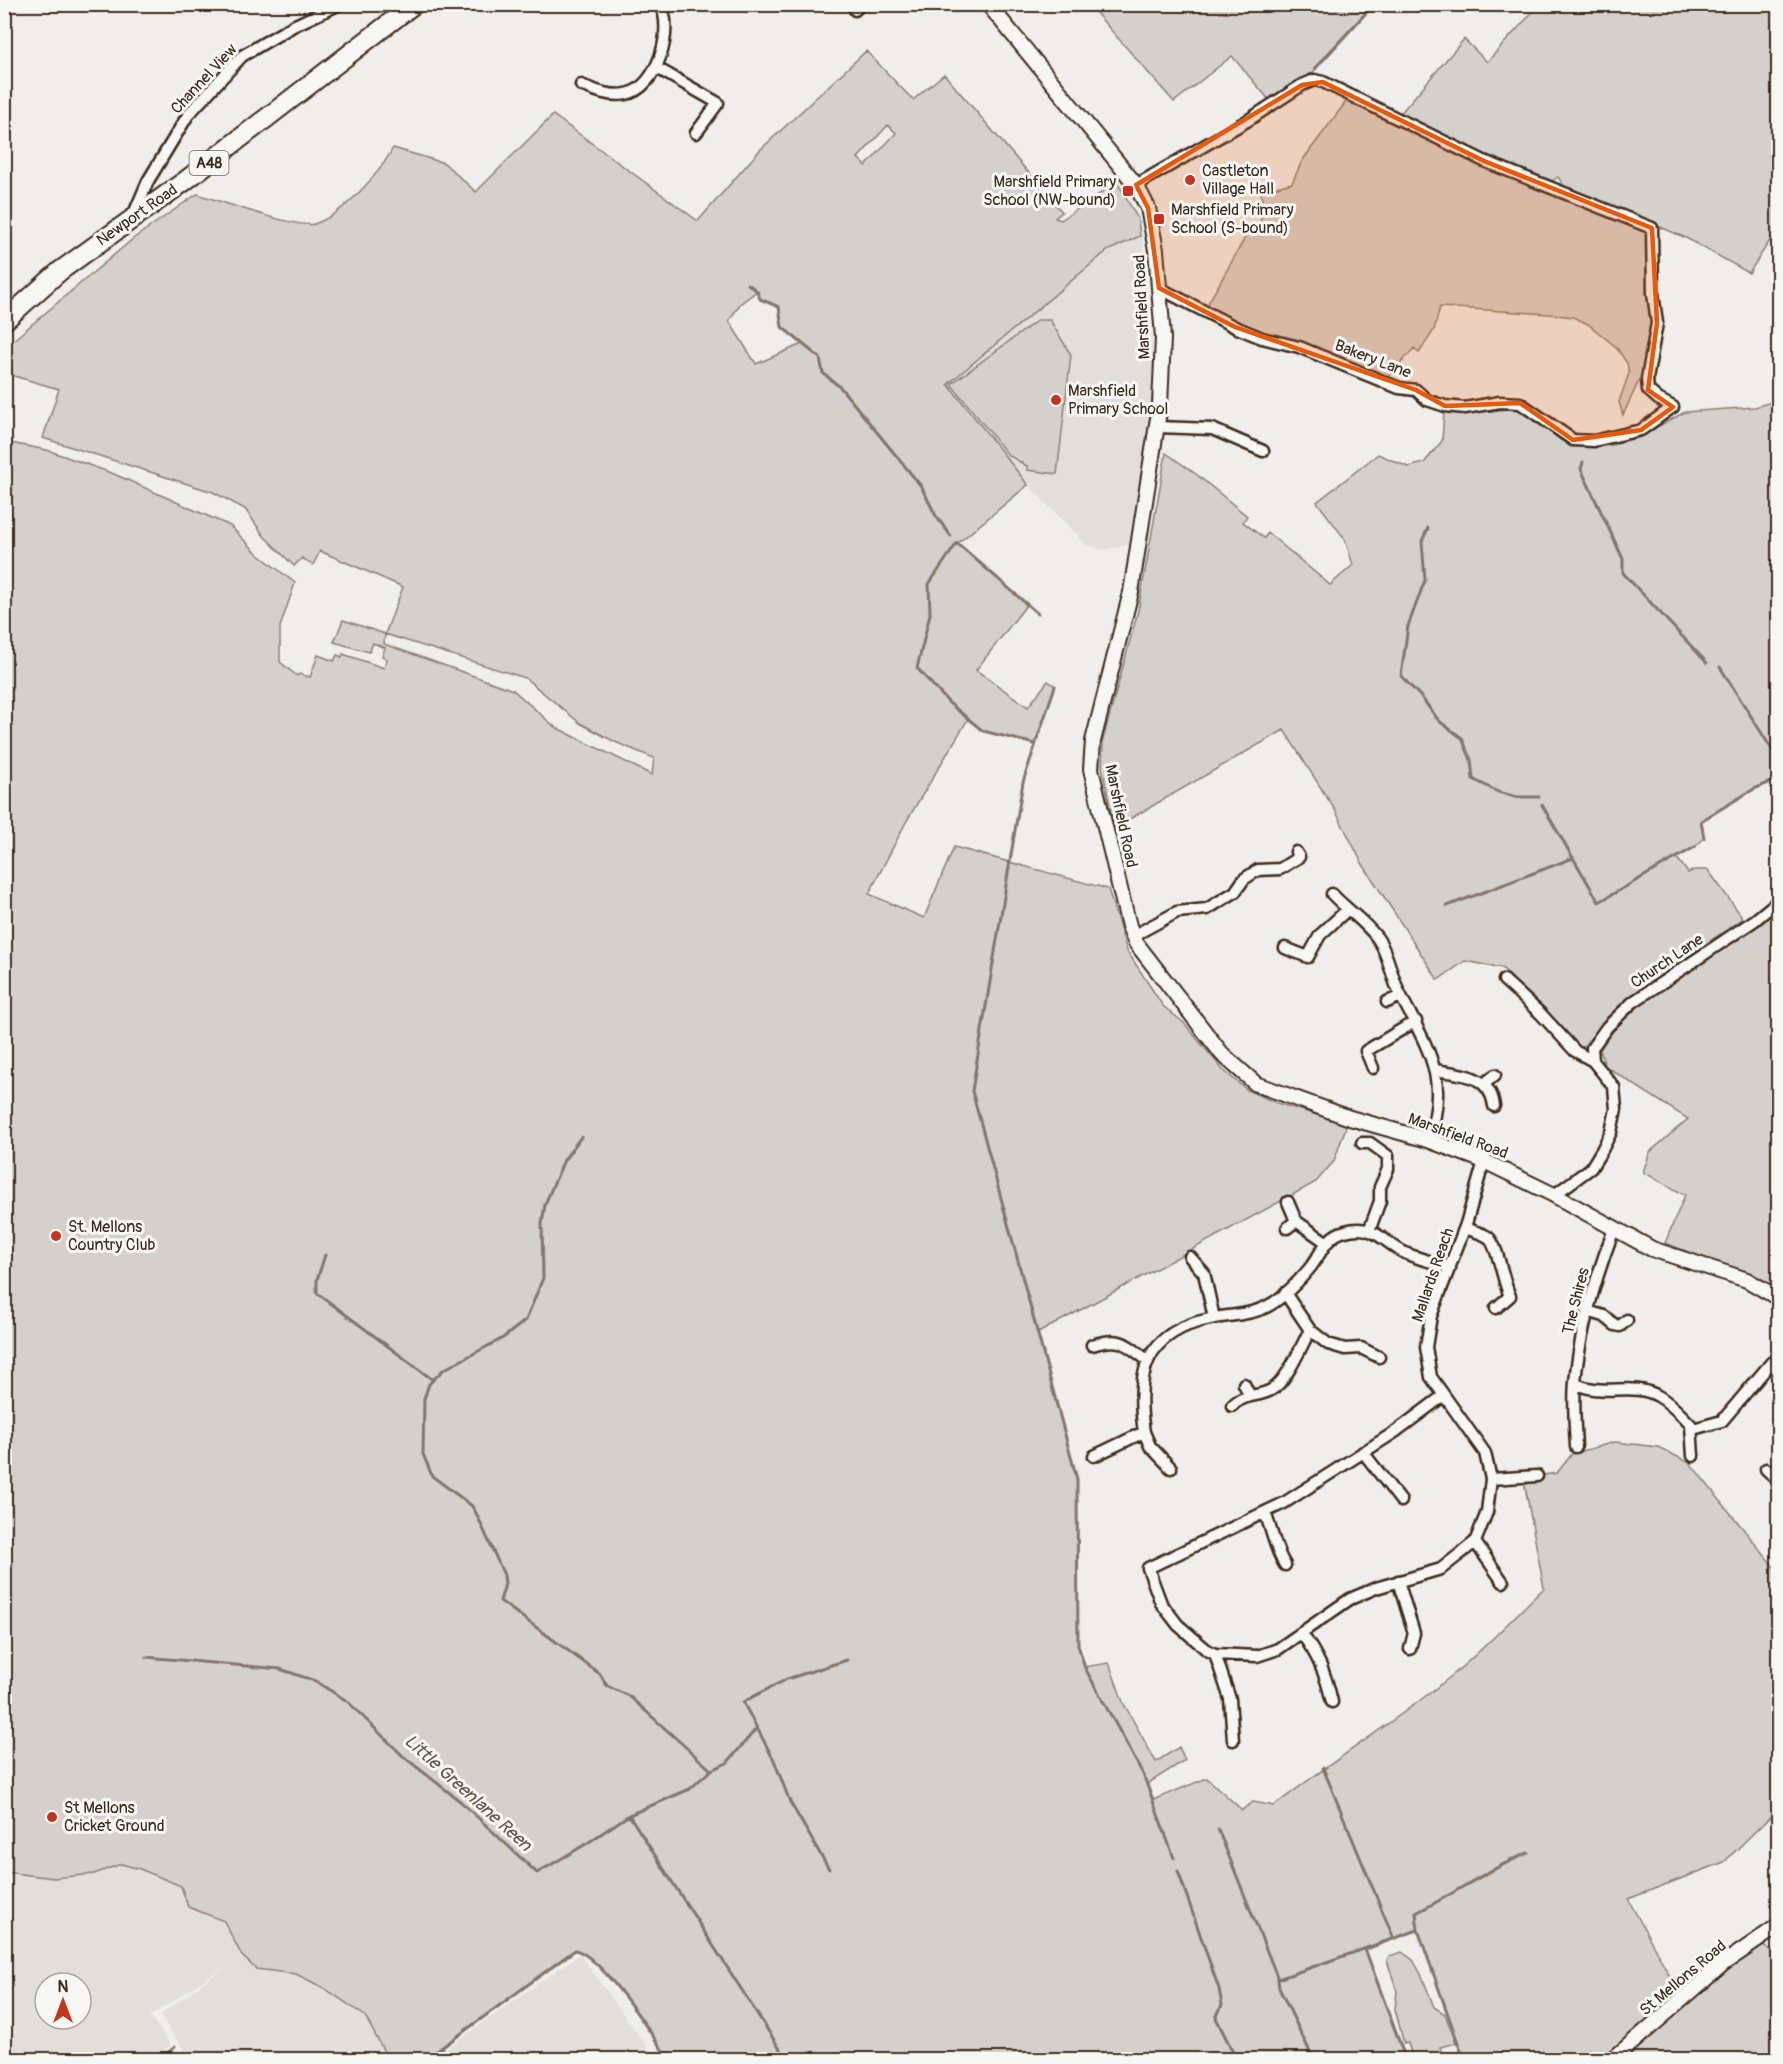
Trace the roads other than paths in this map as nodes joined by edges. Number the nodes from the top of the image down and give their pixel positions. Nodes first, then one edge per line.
1 (340, 4) edge
2 (660, 4) edge
3 (988, 4) edge
4 (404, 8) edge
5 (657, 68) junction
6 (581, 85) dead end
7 (696, 133) dead end
8 (1136, 185) junction
9 (133, 216) junction
10 (1159, 288) junction
11 (4, 321) edge
12 (1216, 418) dead end
13 (1158, 427) junction
14 (1212, 429) junction
15 (1263, 451) dead end
16 (1296, 852) dead end
17 (1332, 894) dead end
18 (1779, 901) edge
19 (1347, 910) junction
20 (1132, 936) junction
21 (1285, 948) dead end
22 (1504, 980) dead end
23 (1401, 996) junction
24 (1387, 1002) dead end
25 (1416, 1021) junction
26 (1593, 1061) junction
27 (1373, 1068) dead end
28 (1434, 1070) junction
29 (1495, 1075) dead end
30 (1484, 1084) junction
31 (1494, 1106) dead end
32 (1428, 1140) junction
33 (1362, 1143) dead end
34 (1484, 1161) junction
35 (1554, 1195) junction
36 (1288, 1202) dead end
37 (1296, 1221) junction
38 (1287, 1228) dead end
39 (1465, 1228) junction
40 (1614, 1229) junction
41 (1369, 1231) junction
42 (1326, 1242) junction
43 (1190, 1257) dead end
44 (1450, 1268) junction
45 (1285, 1293) junction
46 (1779, 1299) edge
47 (1496, 1308) dead end
48 (1587, 1311) junction
49 (1214, 1318) junction
50 (1627, 1320) dead end
51 (1310, 1330) junction
52 (1092, 1345) dead end
53 (1378, 1357) dead end
54 (1148, 1360) junction
55 (1779, 1367) edge
56 (1575, 1383) junction
57 (1244, 1384) dead end
58 (1250, 1396) junction
59 (1443, 1396) junction
60 (1232, 1406) dead end
61 (1693, 1429) junction
62 (1144, 1432) junction
63 (1576, 1447) dead end
64 (1363, 1452) junction
65 (1094, 1456) dead end
66 (1694, 1456) dead end
67 (1171, 1468) dead end
68 (1766, 1469) dead end
69 (1537, 1476) dead end
70 (1491, 1479) junction
71 (1779, 1480) edge
72 (1401, 1501) dead end
73 (1265, 1513) junction
74 (1475, 1542) junction
75 (1285, 1565) dead end
76 (1398, 1581) junction
77 (1503, 1582) dead end
78 (1301, 1633) junction
79 (1410, 1649) dead end
80 (1215, 1654) junction
81 (1332, 1702) dead end
82 (1233, 1740) dead end
83 (1779, 1926) edge
84 (1612, 2060) edge

1 - 9 street, Channel View
2 - 5 street
3 - 8 street, Marshfield Road
4 - 9 main road, Newport Road / A48
5 - 6 street
5 - 7 street
8 - 10 street, Marshfield Road
8 - 10 street, Bakery Lane
9 - 11 main road, Newport Road / A48
10 - 13 street, Marshfield Road
12 - 14 street
13 - 14 street
13 - 20 street, Marshfield Road
14 - 15 street
16 - 20 street
17 - 19 street
18 - 26 street, Church Lane
19 - 21 street
19 - 23 street
20 - 32 street, Marshfield Road
22 - 26 street
23 - 24 street
23 - 25 street
25 - 27 street
25 - 28 street
26 - 35 street
28 - 30 street
28 - 32 street
29 - 30 street
30 - 31 street
32 - 34 street, Marshfield Road
33 - 41 street
34 - 35 street, Marshfield Road
34 - 39 street, Mallards Reach
35 - 40 street, Marshfield Road
36 - 37 street
37 - 38 street
37 - 42 street
39 - 44 street, Mallards Reach
39 - 47 street
40 - 46 street, Marshfield Road
40 - 48 street, The Shires
41 - 42 street
41 - 44 street
42 - 45 street
43 - 49 street
44 - 59 street, Mallards Reach
45 - 49 street
45 - 51 street
48 - 50 street
48 - 56 street, The Shires
49 - 54 street
51 - 53 street
51 - 58 street
52 - 54 street
54 - 62 street
55 - 61 street
56 - 61 street
56 - 63 street, The Shires
57 - 58 street
58 - 60 street
59 - 64 street
59 - 70 street, Mallards Reach
61 - 66 street
62 - 65 street
62 - 67 street
64 - 72 street
64 - 73 street
68 - 71 street
69 - 70 street
70 - 74 street, Mallards Reach
73 - 75 street
73 - 80 street
74 - 76 street, Mallards Reach
74 - 77 street
76 - 78 street, Mallards Reach
76 - 79 street
78 - 80 street, Mallards Reach
78 - 81 street
80 - 82 street
83 - 84 street, St Mellons Road

